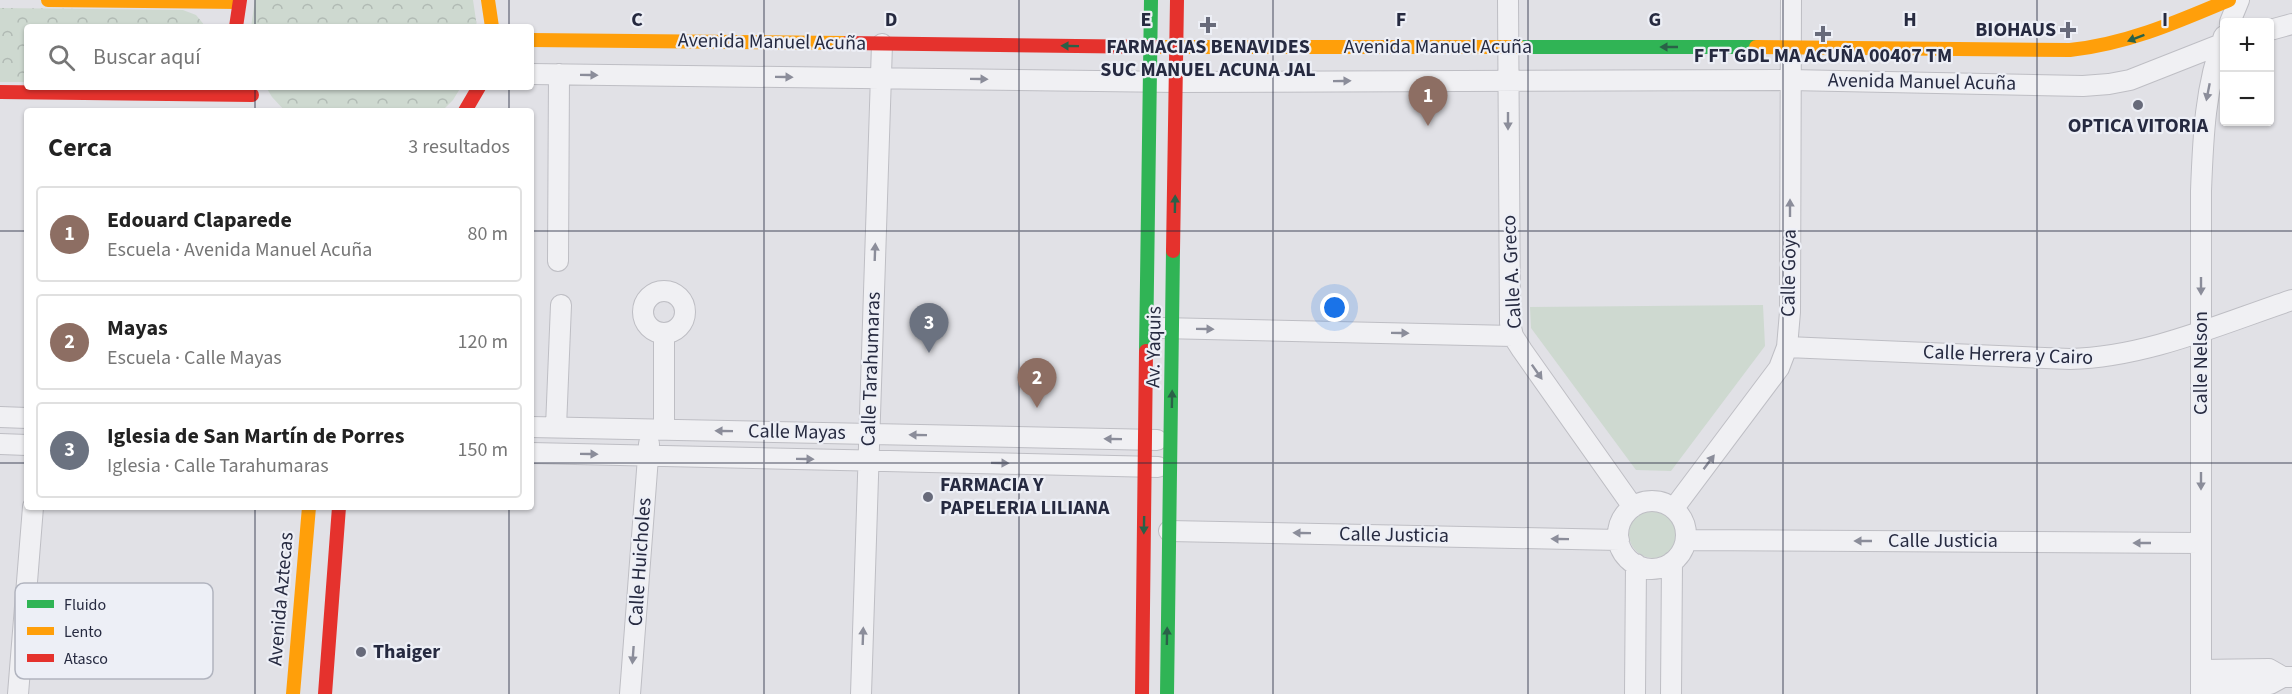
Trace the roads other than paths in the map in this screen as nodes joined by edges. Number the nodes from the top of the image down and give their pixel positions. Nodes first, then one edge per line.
1 (48, 0) edge
2 (488, 0) edge
3 (1150, 0) edge
4 (1178, 0) edge
5 (1508, 0) edge
6 (1791, 0) edge
7 (2229, 0) edge
8 (2238, 0) edge
9 (240, 1) edge
10 (2231, 18) edge
11 (236, 24) edge
12 (492, 24) edge
13 (2292, 24) edge
14 (2274, 29) edge
15 (534, 40) edge
16 (2220, 41) edge
17 (882, 44) junction
18 (1150, 47) junction
19 (1177, 47) junction
20 (1508, 47) junction
21 (1790, 47) junction
22 (2220, 49) edge
23 (534, 74) edge
24 (559, 74) junction
25 (881, 78) junction
26 (1508, 80) junction
27 (1790, 80) junction
28 (1150, 81) junction
29 (1177, 82) junction
30 (477, 90) edge
31 (0, 92) edge
32 (253, 95) edge
33 (65, 102) edge
34 (467, 108) edge
35 (558, 261) dead end
36 (2292, 300) edge
37 (561, 304) dead end
38 (1146, 328) junction
39 (1173, 328) junction
40 (2201, 330) junction
41 (664, 334) dead end
42 (1513, 336) junction
43 (1787, 347) junction
44 (0, 417) edge
45 (24, 418) edge
46 (534, 427) edge
47 (556, 427) junction
48 (657, 429) junction
49 (869, 434) junction
50 (1145, 440) junction
51 (1172, 440) junction
52 (0, 444) edge
53 (24, 445) edge
54 (534, 453) edge
55 (648, 456) junction
56 (868, 460) junction
57 (1144, 466) junction
58 (1171, 467) junction
59 (1633, 507) junction
60 (1674, 508) junction
61 (33, 510) edge
62 (309, 510) edge
63 (339, 510) edge
64 (1169, 531) junction
65 (1619, 540) junction
66 (1686, 540) junction
67 (2200, 543) junction
68 (1672, 562) junction
69 (1636, 564) junction
70 (27, 583) edge
71 (19, 679) edge
72 (2282, 679) edge
73 (2201, 684) edge
74 (18, 694) edge
75 (293, 694) edge
76 (325, 694) edge
77 (630, 694) edge
78 (861, 694) edge
79 (1142, 694) edge
80 (1167, 694) edge
81 (1635, 694) edge
82 (1671, 694) edge

1 - 9 street
2 - 12 street
3 - 18 street
4 - 19 street, Av. Yaquis
5 - 20 street, Calle A. Greco
6 - 21 street, Calle Goya
7 -> 21 street, Avenida Manuel Acuña
8 - 10 street
9 - 11 street
13 - 14 street
15 - 17 street, Avenida Manuel Acuña
16 - 27 street, Avenida Manuel Acuña
18 -> 17 street, Avenida Manuel Acuña
17 - 25 street, Calle Tarahumaras
18 - 19 street, Avenida Manuel Acuña
18 - 28 street
19 - 20 street, Avenida Manuel Acuña
19 - 29 street, Av. Yaquis
21 -> 20 street, Avenida Manuel Acuña
20 - 26 street, Calle A. Greco
21 - 27 street, Calle Goya
22 -> 40 street, Calle Nelson
23 - 24 street, Avenida Manuel Acuña
24 -> 25 street, Avenida Manuel Acuña
24 - 35 street
25 -> 28 street, Avenida Manuel Acuña
49 -> 25 street, Calle Tarahumaras
26 - 27 street, Avenida Manuel Acuña
29 -> 26 street, Avenida Manuel Acuña
26 -> 42 street, Calle A. Greco
43 -> 27 street, Calle Goya
28 - 29 street, Avenida Manuel Acuña
28 - 38 street
39 -> 29 street, Av. Yaquis
30 - 34 street
31 - 33 street
32 - 33 street
36 - 40 street, Calle Herrera y Cairo
37 - 47 street
38 - 39 street
38 - 50 street
39 -> 42 street
51 -> 39 street, Av. Yaquis
40 - 43 street, Calle Herrera y Cairo
40 -> 67 street, Calle Nelson
41 - 48 street, Calle Huicholes
42 -> 59 street, Calle A. Greco
60 -> 43 street, Calle Goya
44 - 45 street
46 - 47 street, Calle Mayas
47 - 48 street, Calle Mayas
49 -> 48 street, Calle Mayas
48 - 55 street, Calle Huicholes
50 -> 49 street, Calle Mayas
49 - 56 street, Calle Tarahumaras
50 - 51 street, Calle Mayas
50 - 57 street
51 - 58 street, Av. Yaquis
52 - 53 street
54 -> 55 street, Calle Mayas
55 -> 56 street, Calle Mayas
55 -> 77 street, Calle Huicholes
56 -> 57 street, Calle Mayas
78 -> 56 street, Calle Tarahumaras
57 - 58 street, Calle Mayas
57 -> 79 street
58 - 64 street, Av. Yaquis
59 - 60 street
59 - 65 street
60 - 66 street
61 - 70 street
62 - 75 street, Avenida Aztecas
63 - 76 street
65 -> 64 street, Calle Justicia
80 -> 64 street, Av. Yaquis
65 - 69 street
67 -> 66 street, Calle Justicia
66 - 68 street
67 - 73 street, Calle Nelson
68 - 69 street
68 - 82 street
69 - 81 street
71 - 74 street
72 - 73 street

